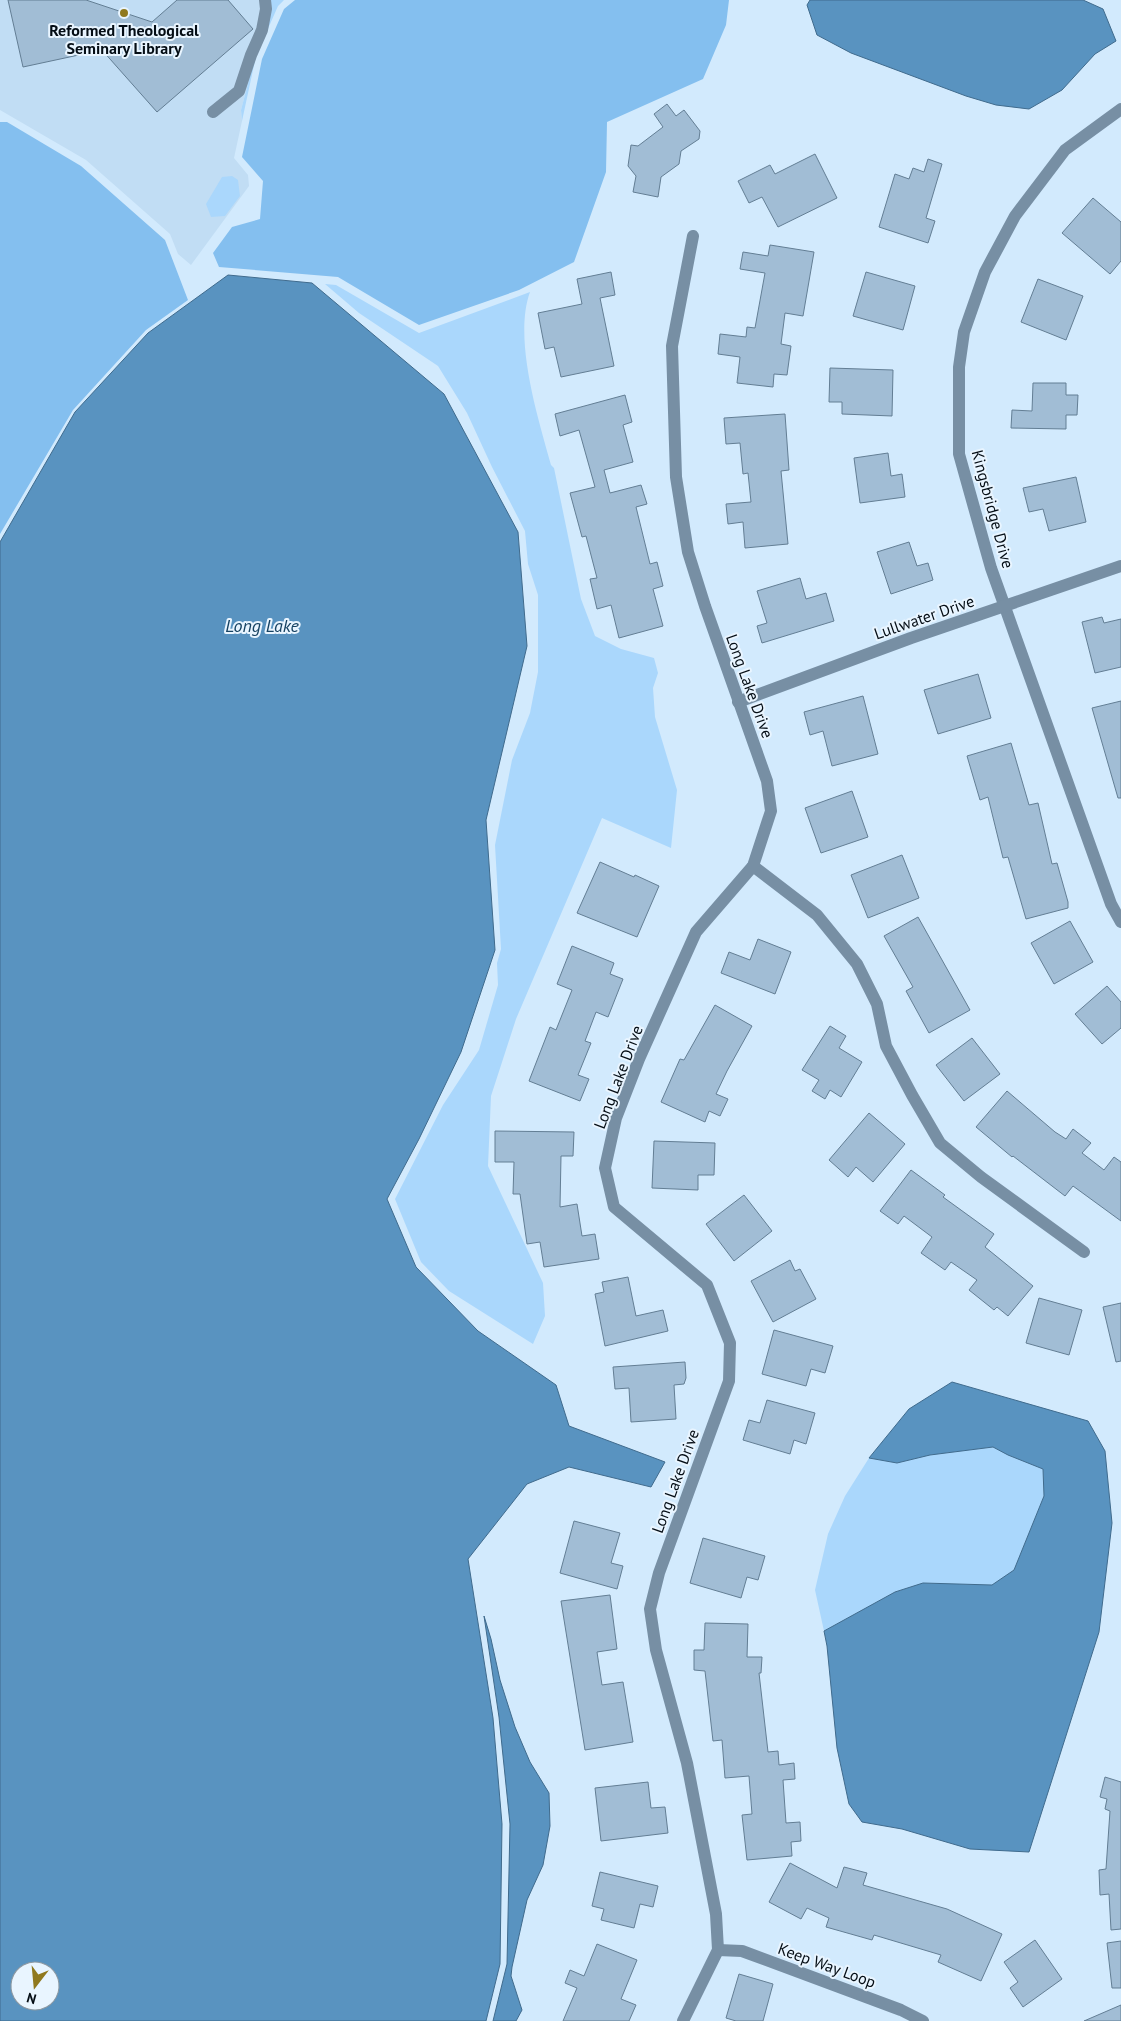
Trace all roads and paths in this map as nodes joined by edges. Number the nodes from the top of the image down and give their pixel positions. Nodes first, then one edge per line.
1 (265, 0) edge
2 (1121, 109) edge
3 (213, 112) dead end
4 (694, 236) dead end
5 (1121, 566) edge
6 (1005, 607) junction
7 (738, 702) junction
8 (753, 866) junction
9 (1116, 902) edge
10 (1121, 922) edge
11 (1084, 1252) dead end
12 (718, 1950) junction
13 (683, 2021) edge
14 (923, 2021) edge

1 - 3 street
2 - 6 street, Kingsbridge Drive
4 - 7 street, Long Lake Drive
5 - 6 street, Lullwater Drive
6 - 7 street, Lullwater Drive
6 - 9 street, Kingsbridge Drive
7 - 8 street, Long Lake Drive
8 - 11 street
8 - 12 street, Long Lake Drive
9 - 10 street, Kingsbridge Drive
12 - 13 street, Long Lake Drive
12 - 14 street, Keep Way Loop

